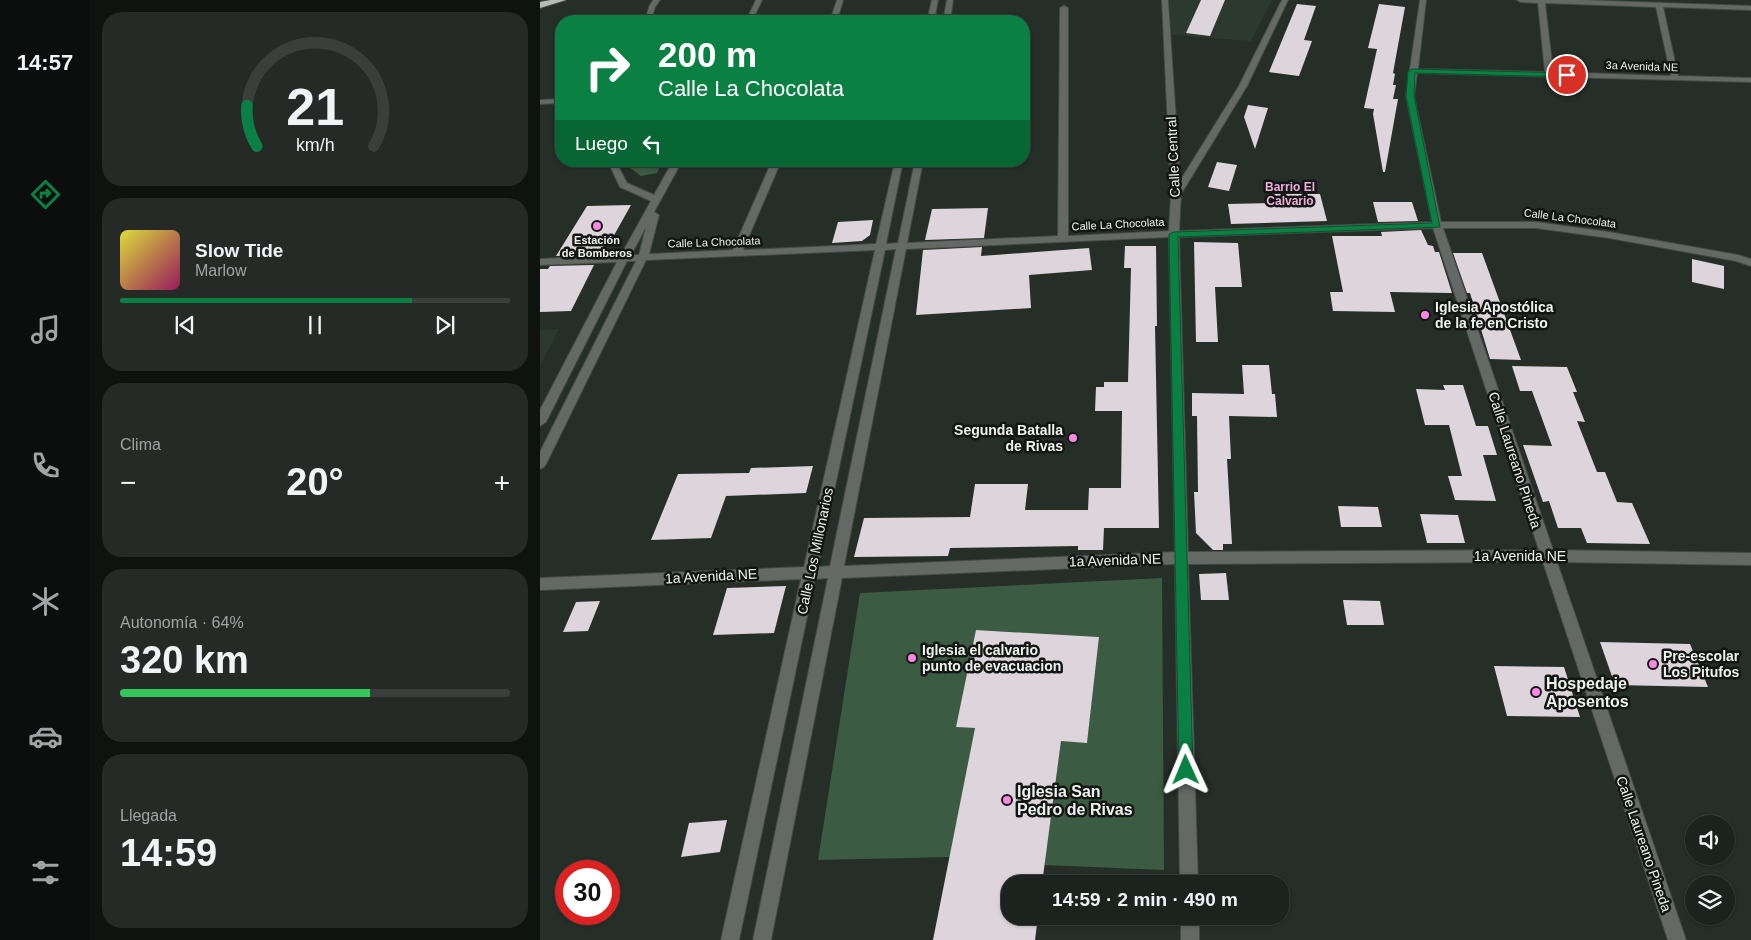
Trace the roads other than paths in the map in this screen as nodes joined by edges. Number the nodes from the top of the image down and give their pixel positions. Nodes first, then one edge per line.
1 (562, 0) edge
2 (657, 0) edge
3 (759, 0) edge
4 (840, 0) edge
5 (935, 0) edge
6 (950, 0) edge
7 (1165, 0) edge
8 (1285, 0) edge
9 (1423, 0) edge
10 (1520, 0) edge
11 (1541, 1) edge
12 (540, 4) edge
13 (1659, 4) junction
14 (1064, 8) dead end
15 (1751, 8) edge
16 (650, 15) edge
17 (751, 15) edge
18 (835, 15) edge
19 (931, 15) edge
20 (947, 15) edge
21 (1412, 71) junction
22 (1549, 75) junction
23 (1675, 78) junction
24 (1751, 80) edge
25 (555, 101) edge
26 (540, 102) edge
27 (615, 167) edge
28 (675, 167) edge
29 (775, 167) edge
30 (898, 167) edge
31 (918, 167) edge
32 (1176, 194) junction
33 (658, 200) junction
34 (1437, 225) junction
35 (1174, 234) junction
36 (1063, 239) junction
37 (902, 246) junction
38 (881, 247) junction
39 (736, 254) junction
40 (643, 257) junction
41 (624, 258) junction
42 (541, 261) edge
43 (1751, 263) edge
44 (540, 422) edge
45 (540, 464) edge
46 (1547, 556) junction
47 (1180, 558) junction
48 (1751, 559) edge
49 (835, 571) junction
50 (810, 572) junction
51 (540, 584) edge
52 (1189, 875) edge
53 (1190, 925) edge
54 (730, 940) edge
55 (762, 940) edge
56 (1190, 940) edge
57 (1677, 940) edge

1 - 12 highway
2 - 16 street
3 - 17 street
4 - 18 street
5 - 19 street
6 - 20 street
7 - 32 street, Calle Central
8 - 32 street
9 - 21 street, Calle Laureano Pineda
10 - 11 street
11 - 13 street
11 - 22 street
13 - 15 street
13 - 23 street
14 - 36 street
21 - 22 street, 3a Avenida NE
21 - 34 street, Calle Laureano Pineda
22 - 23 street, 3a Avenida NE
23 - 24 street, 3a Avenida NE
25 - 26 street
27 - 33 street
28 - 33 street
29 - 39 street
30 - 38 street, Calle Los Millonarios
31 - 37 street, Calle Los Millonarios
32 - 35 street, Calle Central
33 - 40 street
33 - 41 street
34 - 35 street, Calle La Chocolata
34 - 43 street, Calle La Chocolata
34 - 46 street, Calle Laureano Pineda
35 - 36 street, Calle La Chocolata
35 - 47 street, Calle Central
36 - 37 street, Calle La Chocolata
37 - 38 street, Calle La Chocolata
37 - 49 street, Calle Los Millonarios
38 - 39 street, Calle La Chocolata
38 - 50 street, Calle Los Millonarios
39 - 40 street, Calle La Chocolata
40 - 41 street, Calle La Chocolata
40 - 45 street
41 - 42 street, Calle La Chocolata
41 - 44 street
46 - 47 street, 1a Avenida NE
46 - 48 street, 1a Avenida NE
46 - 57 street, Calle Laureano Pineda
47 - 49 street, 1a Avenida NE
47 - 52 street, Calle Central
49 - 50 street, 1a Avenida NE
49 - 55 street, Calle Los Millonarios
50 - 51 street, 1a Avenida NE
50 - 54 street, Calle Los Millonarios
53 - 56 street

